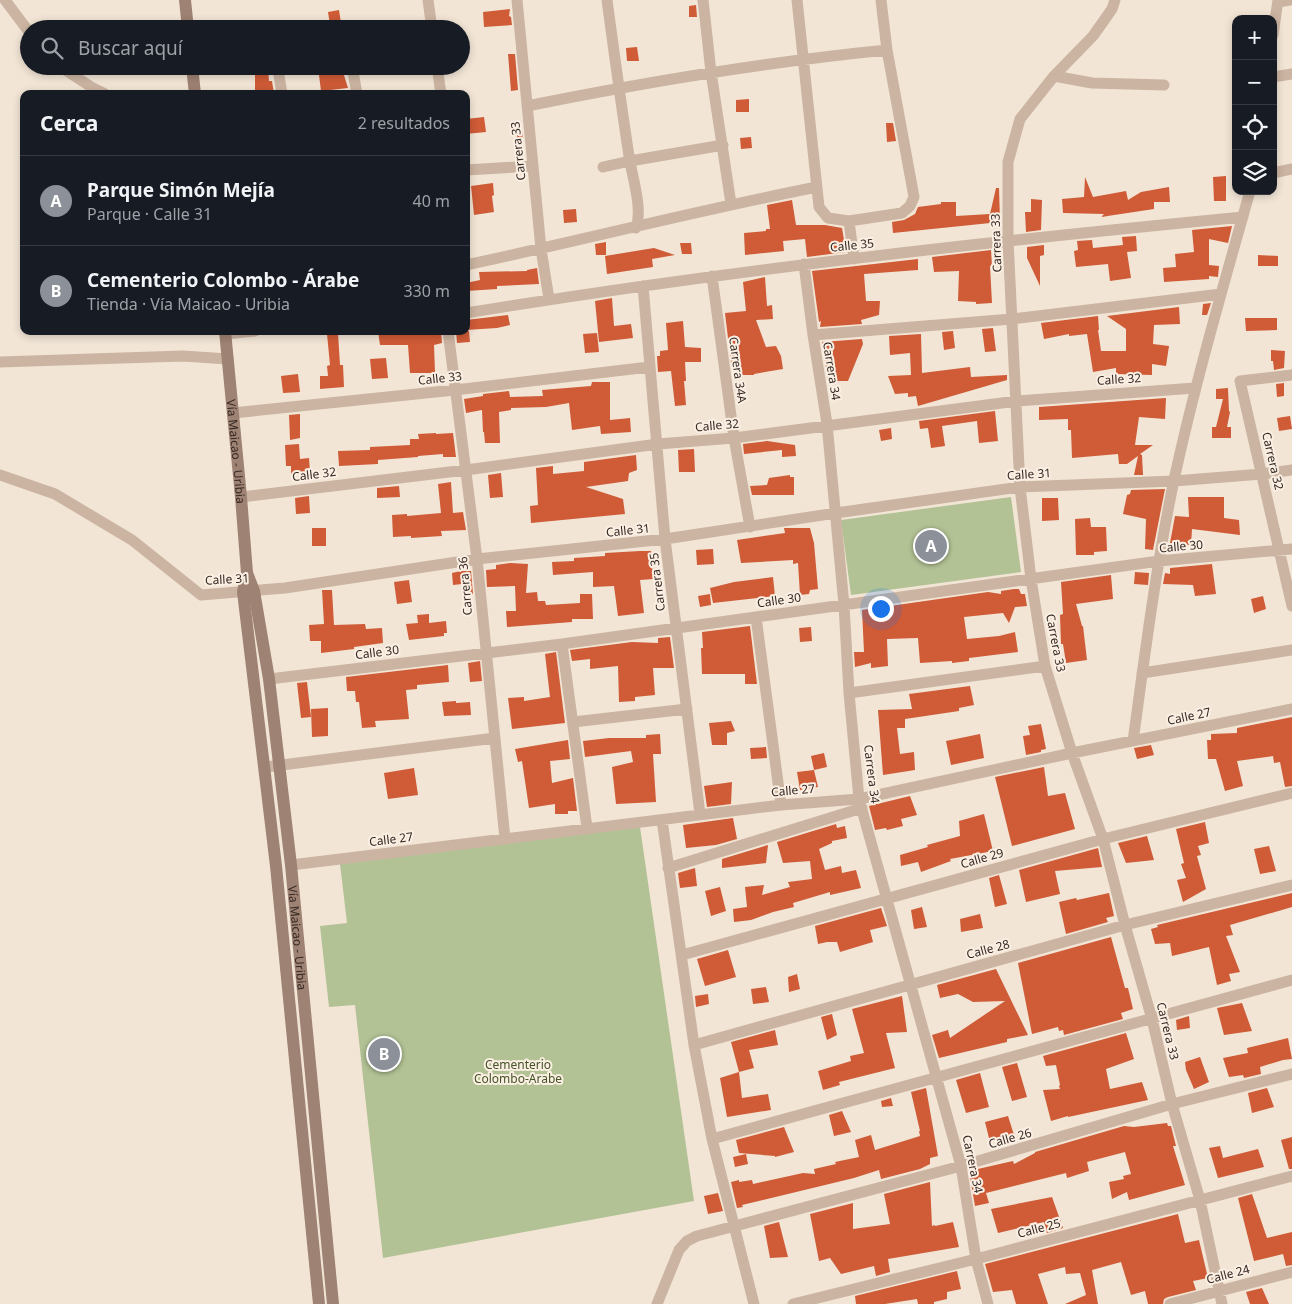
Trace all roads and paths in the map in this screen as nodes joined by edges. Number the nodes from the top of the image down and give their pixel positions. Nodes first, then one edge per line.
1 (5, 0) edge
2 (185, 0) edge
3 (428, 0) edge
4 (517, 0) edge
5 (607, 0) edge
6 (704, 0) edge
7 (797, 0) edge
8 (881, 0) edge
9 (1115, 0) edge
10 (1290, 0) edge
11 (1278, 1) edge
12 (1276, 15) edge
13 (20, 20) edge
14 (187, 20) edge
15 (431, 20) edge
16 (886, 50) junction
17 (804, 58) junction
18 (711, 72) junction
19 (1292, 74) edge
20 (73, 75) edge
21 (193, 75) edge
22 (279, 75) edge
23 (353, 75) edge
24 (438, 75) edge
25 (1054, 76) junction
26 (1277, 76) edge
27 (1164, 85) dead end
28 (619, 87) junction
29 (97, 90) edge
30 (195, 90) edge
31 (281, 90) edge
32 (355, 90) edge
33 (440, 90) edge
34 (527, 106) junction
35 (723, 145) junction
36 (630, 161) junction
37 (533, 166) junction
38 (603, 167) dead end
39 (1292, 169) edge
40 (470, 170) edge
41 (1277, 172) edge
42 (817, 187) junction
43 (1249, 195) edge
44 (731, 204) junction
45 (1242, 217) junction
46 (849, 221) junction
47 (636, 228) junction
48 (1008, 240) junction
49 (541, 249) junction
50 (854, 259) junction
51 (470, 264) edge
52 (804, 264) junction
53 (712, 276) junction
54 (643, 286) junction
55 (1221, 294) junction
56 (549, 299) junction
57 (470, 312) edge
58 (1012, 319) junction
59 (225, 335) edge
60 (448, 335) edge
61 (813, 335) junction
62 (228, 359) junction
63 (0, 362) edge
64 (649, 367) junction
65 (1292, 375) edge
66 (1195, 388) junction
67 (455, 390) junction
68 (1017, 401) junction
69 (233, 413) junction
70 (827, 424) junction
71 (734, 438) junction
72 (658, 444) junction
73 (466, 470) junction
74 (1292, 470) edge
75 (1262, 474) junction
76 (0, 475) edge
77 (1174, 481) junction
78 (1020, 487) junction
79 (241, 497) junction
80 (836, 513) junction
81 (750, 527) junction
82 (666, 539) junction
83 (1292, 549) edge
84 (1278, 550) junction
85 (477, 559) junction
86 (1159, 561) junction
87 (1031, 578) junction
88 (249, 592) junction
89 (844, 605) junction
90 (1292, 606) edge
91 (756, 617) junction
92 (676, 628) junction
93 (562, 644) junction
94 (1292, 650) edge
95 (485, 652) junction
96 (1045, 666) junction
97 (1142, 673) junction
98 (270, 679) junction
99 (849, 693) junction
100 (687, 709) junction
101 (1292, 709) edge
102 (572, 722) junction
103 (494, 738) junction
104 (1133, 741) junction
105 (1072, 753) junction
106 (280, 766) junction
107 (266, 768) junction
108 (1292, 793) edge
109 (860, 804) junction
110 (781, 805) junction
111 (700, 814) junction
112 (662, 820) junction
113 (587, 828) junction
114 (505, 839) junction
115 (1103, 839) junction
116 (291, 865) junction
117 (668, 868) junction
118 (1292, 885) edge
119 (887, 899) junction
120 (1125, 925) junction
121 (682, 955) junction
122 (1292, 980) edge
123 (910, 985) junction
124 (1152, 1019) junction
125 (694, 1045) junction
126 (1292, 1074) edge
127 (937, 1078) junction
128 (1172, 1104) junction
129 (712, 1140) junction
130 (961, 1166) junction
131 (1292, 1176) edge
132 (1200, 1200) junction
133 (735, 1226) junction
134 (976, 1259) junction
135 (1292, 1272) edge
136 (1218, 1291) junction
137 (318, 1304) edge
138 (333, 1304) edge
139 (658, 1304) edge
140 (754, 1304) edge
141 (792, 1304) edge
142 (988, 1304) edge
143 (1170, 1304) edge
144 (1222, 1304) edge

1 - 13 street
2 - 14 street
3 - 15 street
4 - 34 street, Carrera 33
5 - 28 street
6 - 18 street
7 - 17 street
8 - 16 street
9 - 25 street, Carrera 33
10 - 11 street
11 - 12 street
16 - 17 street
16 - 46 street
17 - 18 street
17 - 42 street
18 - 28 street
18 - 35 street
19 - 26 street
20 - 29 street
21 - 30 street
22 - 31 street
23 - 32 street
24 - 33 street
25 - 27 street
25 - 48 street, Carrera 33
28 - 34 street
28 - 36 street
34 - 37 street, Carrera 33
35 - 36 street
35 - 44 street
36 - 38 street
36 - 47 street
37 - 40 street
37 - 49 street, Carrera 33
39 - 41 street
42 - 44 street
42 - 46 street
43 - 45 street
44 - 47 street
45 - 48 street, Calle 35
45 - 55 street
46 - 50 street
47 - 49 street
48 - 50 street, Calle 35
48 - 58 street, Carrera 33
49 - 51 street
49 - 56 street, Carrera 33
50 - 52 street, Calle 35
52 - 53 street, Calle 35
52 - 61 street, Carrera 34
53 - 54 street, Calle 35
53 - 71 street, Carrera 34A
54 - 56 street, Calle 35
54 - 64 street, Carrera 35
55 - 58 street
55 - 66 street
56 - 57 street, Calle 35
58 - 61 street
58 - 68 street, Carrera 33
59 - 62 street, Vía Maicao - Uribia
60 - 67 street, Carrera 36
61 - 70 street, Carrera 34
62 - 63 street
62 - 69 street, Vía Maicao - Uribia
64 - 67 street, Calle 33
64 - 72 street, Carrera 35
65 - 75 street, Carrera 32
66 - 68 street, Calle 32
66 - 77 street
67 - 69 street, Calle 33
67 - 73 street, Carrera 36
68 - 70 street, Calle 32
68 - 78 street, Carrera 33
69 - 79 street, Vía Maicao - Uribia
70 - 71 street, Calle 32
70 - 80 street, Carrera 34
71 - 72 street, Calle 32
71 - 81 street, Carrera 34A
72 - 73 street, Calle 32
72 - 82 street, Carrera 35
73 - 79 street, Calle 32
73 - 85 street, Carrera 36
74 - 75 street, Calle 31
75 - 77 street, Calle 31
75 - 84 street, Carrera 32
76 - 88 street, Calle 31
77 - 78 street, Calle 31
77 - 86 street
78 - 80 street, Calle 31
78 - 87 street, Carrera 33
79 - 88 street, Vía Maicao - Uribia
80 - 81 street, Calle 31
80 - 89 street, Carrera 34
81 - 82 street, Calle 31
82 - 85 street, Calle 31
82 - 92 street, Carrera 35
83 - 84 street, Calle 30
84 - 86 street, Calle 30
84 - 90 street, Carrera 32
85 - 88 street, Calle 31
85 - 95 street, Carrera 36
86 - 87 street, Calle 30
86 - 97 street
87 - 89 street, Calle 30
87 - 96 street, Carrera 33
88 - 98 street, Vía Maicao - Uribia
88 - 107 street, Vía Maicao - Uribia
89 - 91 street, Calle 30
89 - 99 street, Carrera 34
91 - 92 street, Calle 30
91 - 110 street
92 - 93 street, Calle 30
92 - 100 street, Carrera 35
93 - 95 street, Calle 30
93 - 102 street
94 - 97 street
95 - 98 street, Calle 30
95 - 103 street, Carrera 36
96 - 99 street
96 - 105 street, Carrera 33
97 - 104 street
98 - 106 street, Vía Maicao - Uribia
99 - 109 street, Carrera 34
100 - 102 street
100 - 111 street, Carrera 35
101 - 104 street, Calle 27
102 - 113 street
103 - 106 street
103 - 114 street, Carrera 36
104 - 105 street, Calle 27
105 - 109 street, Calle 27
105 - 115 street, Carrera 33
106 - 107 street
106 - 116 street, Vía Maicao - Uribia
107 - 137 street, Vía Maicao - Uribia
108 - 115 street, Calle 29
109 - 110 street, Calle 27
109 - 117 street
109 - 119 street, Carrera 34
110 - 111 street, Calle 27
111 - 112 street, Calle 27
112 - 113 street, Calle 27
112 - 117 street
113 - 114 street, Calle 27
114 - 116 street, Calle 27
115 - 119 street, Calle 29
115 - 120 street, Carrera 33
116 - 138 street, Vía Maicao - Uribia
117 - 121 street
118 - 120 street, Calle 28
119 - 121 street, Calle 29
119 - 123 street, Carrera 34
120 - 123 street, Calle 28
120 - 124 street, Carrera 33
121 - 125 street
122 - 124 street
123 - 125 street, Calle 28
123 - 127 street, Carrera 34
124 - 127 street
124 - 128 street, Carrera 33
125 - 129 street
126 - 128 street, Calle 26
127 - 129 street
127 - 130 street, Carrera 34
128 - 130 street, Calle 26
128 - 132 street, Carrera 33
129 - 133 street
130 - 133 street, Calle 26
130 - 134 street, Carrera 34
131 - 132 street, Calle 25
132 - 134 street, Calle 25
132 - 136 street, Carrera 33
133 - 139 street, Calle 26
133 - 140 street
134 - 141 street, Calle 25
134 - 142 street, Carrera 34
135 - 136 street, Calle 24
136 - 143 street, Calle 24
136 - 144 street, Carrera 33

